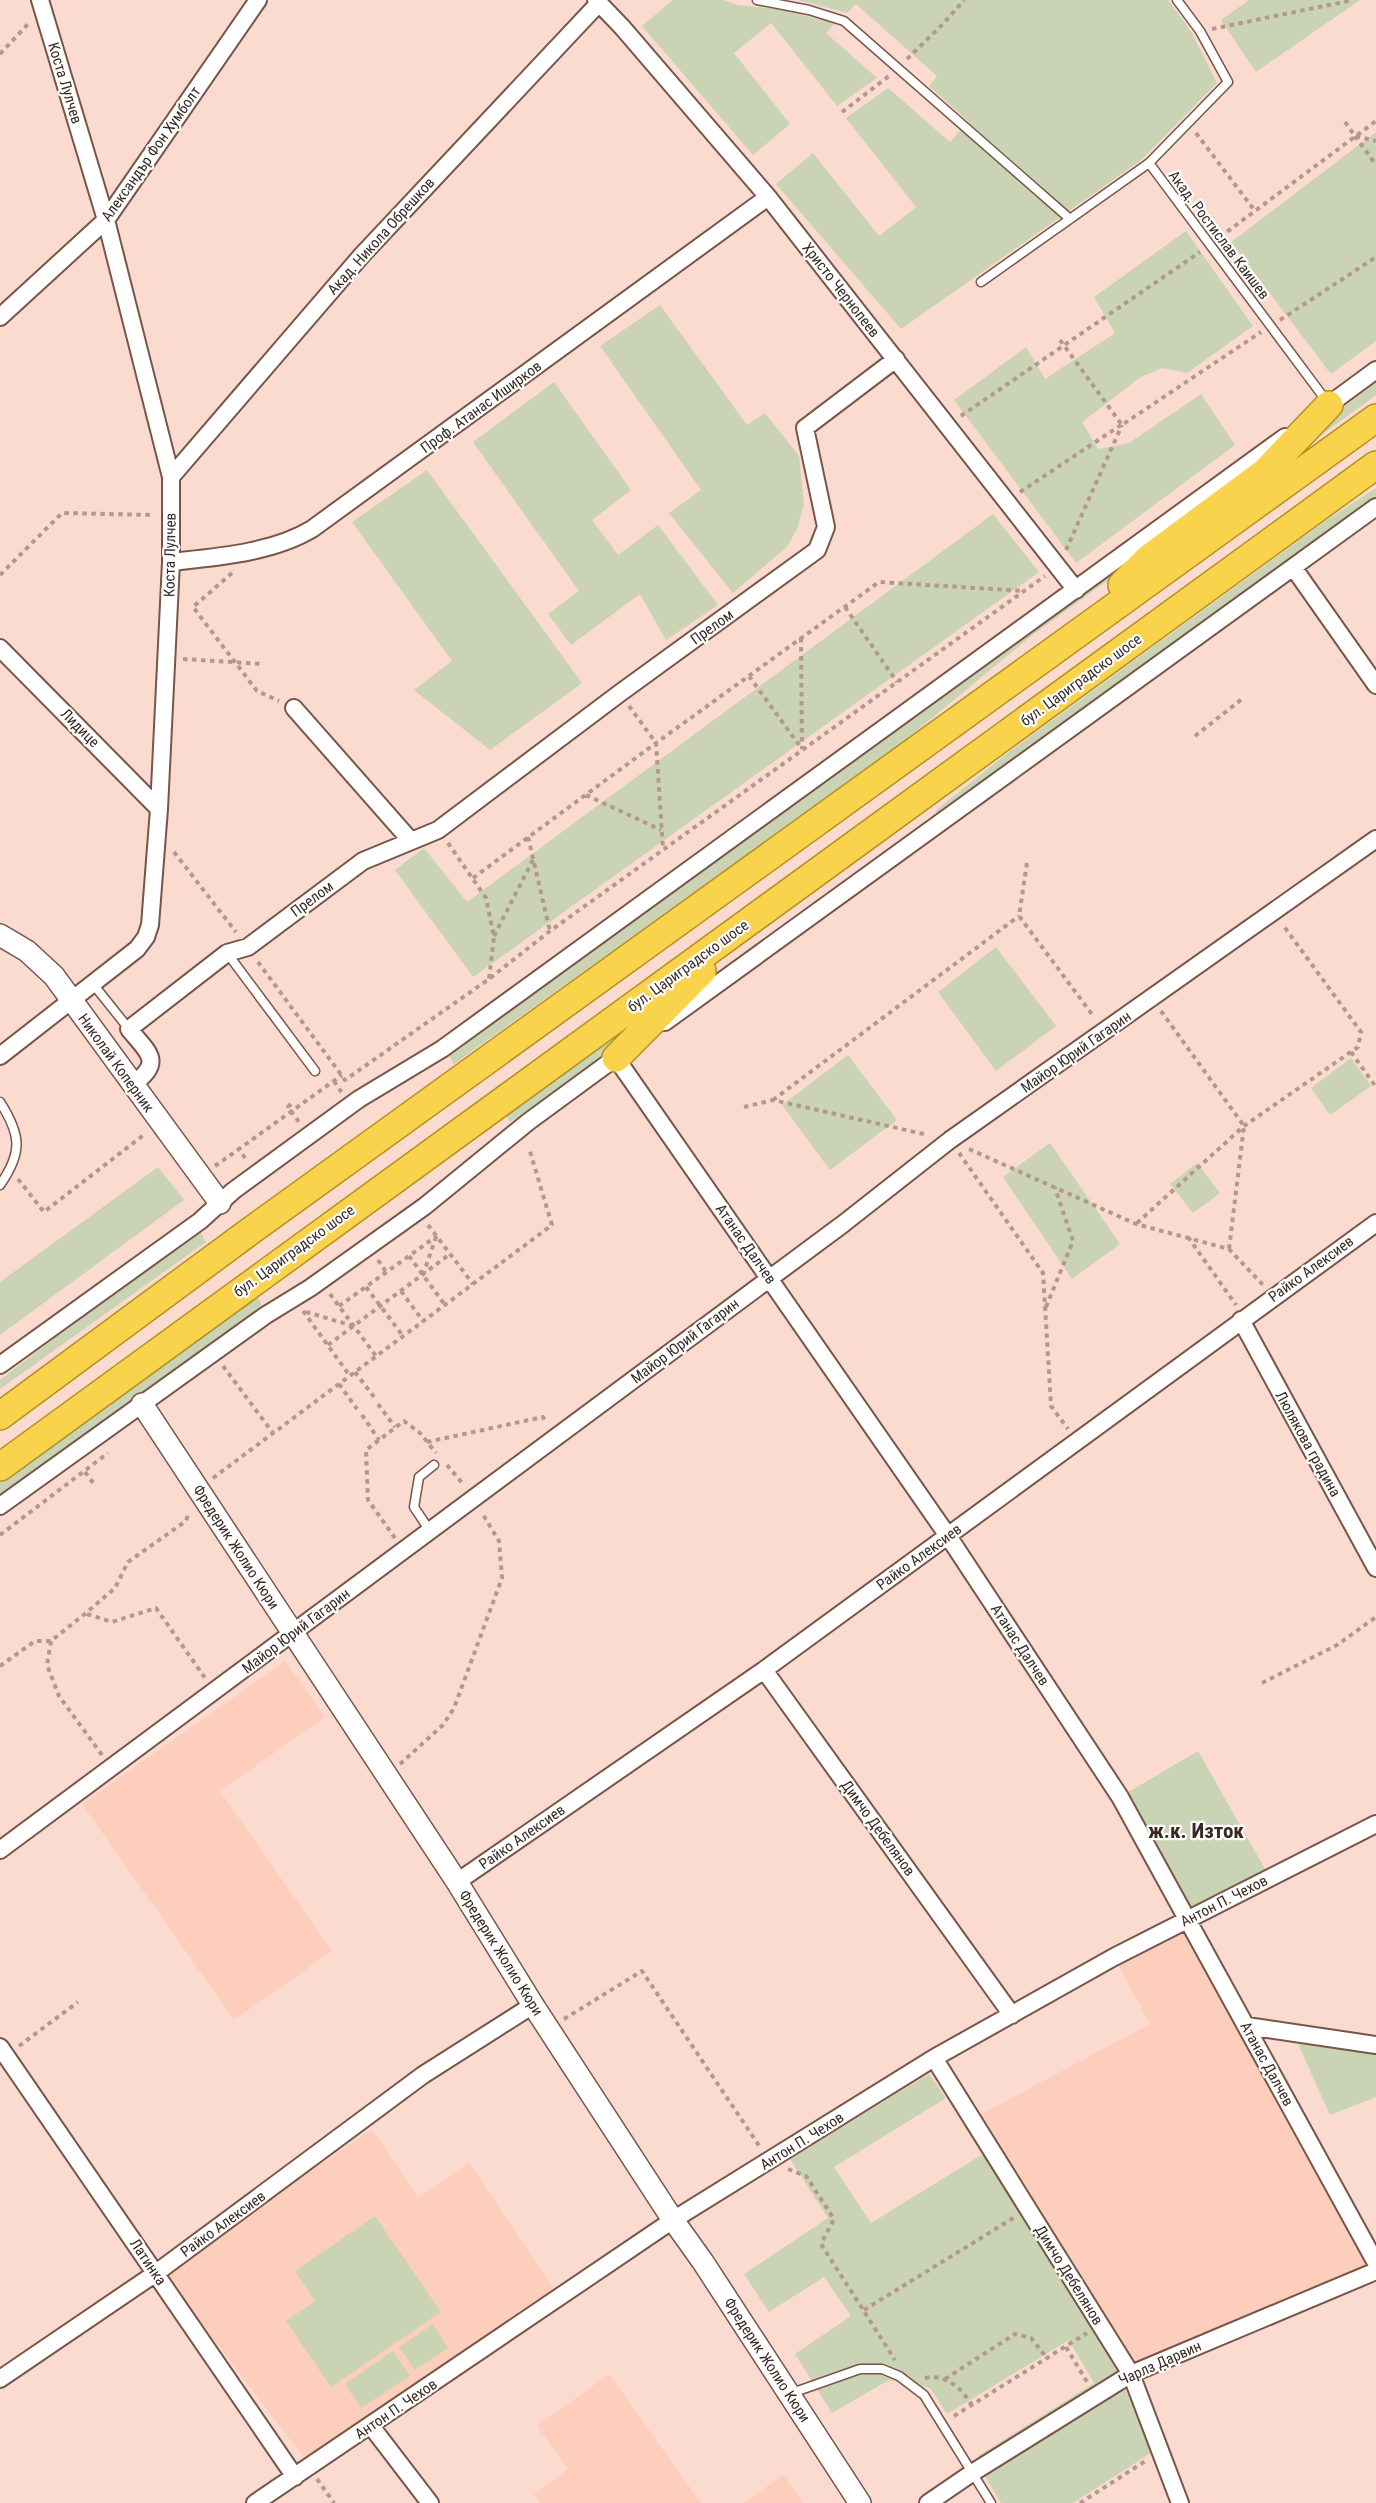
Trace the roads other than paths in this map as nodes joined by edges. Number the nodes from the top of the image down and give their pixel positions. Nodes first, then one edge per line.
1 (40, 0) edge
2 (258, 0) edge
3 (757, 0) edge
4 (1177, 0) edge
5 (597, 2) edge
6 (1149, 163) junction
7 (768, 197) junction
8 (1070, 219) junction
9 (106, 220) junction
10 (981, 282) dead end
11 (0, 317) edge
12 (896, 359) junction
13 (1376, 370) edge
14 (1329, 405) junction
15 (1376, 418) edge
16 (1376, 465) edge
17 (171, 477) junction
18 (1376, 507) edge
19 (171, 562) junction
20 (1293, 567) junction
21 (1076, 590) junction
22 (1065, 643) junction
23 (0, 648) edge
24 (1376, 684) edge
25 (294, 708) road end
26 (159, 808) junction
27 (1376, 839) edge
28 (411, 842) junction
29 (758, 915) junction
30 (0, 935) edge
31 (227, 953) junction
32 (93, 984) junction
33 (72, 1002) junction
34 (129, 1029) junction
35 (0, 1056) edge
36 (616, 1058) junction
37 (315, 1071) dead end
38 (132, 1085) junction
39 (0, 1102) edge
40 (0, 1185) edge
41 (220, 1203) junction
42 (1376, 1223) edge
43 (770, 1278) junction
44 (1241, 1320) junction
45 (0, 1365) edge
46 (142, 1404) junction
47 (0, 1416) edge
48 (434, 1465) dead end
49 (0, 1467) edge
50 (0, 1506) edge
51 (430, 1531) junction
52 (948, 1536) junction
53 (1376, 1568) edge
54 (292, 1634) junction
55 (764, 1670) junction
56 (1376, 1824) edge
57 (0, 1850) edge
58 (457, 1882) junction
59 (1188, 1919) junction
60 (533, 2005) junction
61 (1012, 2015) junction
62 (1246, 2026) junction
63 (1376, 2045) edge
64 (0, 2047) edge
65 (934, 2058) junction
66 (673, 2220) junction
67 (1376, 2263) edge
68 (1376, 2271) edge
69 (156, 2273) junction
70 (1131, 2374) junction
71 (0, 2379) edge
72 (789, 2395) junction
73 (371, 2426) junction
74 (302, 2472) junction
75 (972, 2473) junction
76 (255, 2503) edge
77 (430, 2503) edge
78 (860, 2503) edge
79 (928, 2503) edge
80 (991, 2503) edge
81 (1180, 2503) edge

1 - 9 street, Коста Лулчев
2 - 9 street, Александър Фон Хумболт
3 - 8 lane
4 - 6 lane, Акад. Ростислав Каишев
5 - 7 street, Христо Чернопеев
5 - 17 street, Акад. Никола Обрешков
6 - 8 lane
6 - 14 lane, Акад. Ростислав Каишев
7 - 12 street, Христо Чернопеев
7 - 19 street, Проф. Атанас Иширков
8 - 10 lane
9 - 11 street, Александър Фон Хумболт
9 - 17 street, Коста Лулчев
12 - 21 street, Христо Чернопеев
12 - 28 street, Прелом
13 - 14 street
14 - 21 street
14 - 22 highway
15 - 22 highway
16 - 29 highway, бул. Цариградско шосе
17 - 19 street, Коста Лулчев
18 - 20 street
19 - 26 street, Коста Лулчев
20 - 24 street
20 - 36 street
21 - 41 street
22 - 47 highway
23 - 26 street, Лидице
25 - 28 street
26 - 32 street, Коста Лулчев
27 - 43 street, Майор Юрий Гагарин
28 - 31 street, Прелом
29 - 36 highway
29 - 49 highway, бул. Цариградско шосе
30 - 33 street, Николай Коперник
31 - 34 street
31 - 37 lane
32 - 33 street, Коста Лулчев
32 - 34 lane
33 - 35 street, Коста Лулчев
33 - 38 street, Николай Коперник
34 - 38 street
36 - 43 street, Атанас Далчев
36 - 46 street
38 - 41 street, Николай Коперник
39 - 40 lane
41 - 45 street
42 - 44 street, Райко Алексиев
43 - 51 street, Майор Юрий Гагарин
43 - 52 street, Атанас Далчев
44 - 52 street, Райко Алексиев
44 - 53 street, Люлякова градина
46 - 50 street
46 - 54 street, Фредерик Жолио Кюри
48 - 51 lane
51 - 54 street, Майор Юрий Гагарин
52 - 55 street, Райко Алексиев
52 - 59 street, Атанас Далчев
54 - 57 street, Майор Юрий Гагарин
54 - 58 street, Фредерик Жолио Кюри
55 - 58 street, Райко Алексиев
55 - 61 street, Димчо Дебелянов
56 - 59 street, Антон П. Чехов
58 - 60 street, Фредерик Жолио Кюри
59 - 61 street, Антон П. Чехов
59 - 62 street, Атанас Далчев
60 - 66 street, Фредерик Жолио Кюри
60 - 69 street, Райко Алексиев
61 - 65 street, Антон П. Чехов
62 - 63 street
62 - 67 street, Атанас Далчев
64 - 69 street, Латинка
65 - 66 street, Антон П. Чехов
65 - 70 street, Димчо Дебелянов
66 - 72 street, Фредерик Жолио Кюри
66 - 73 street, Антон П. Чехов
68 - 70 street, Чарлз Дарвин
69 - 71 street, Райко Алексиев
69 - 74 street, Латинка
70 - 75 street, Чарлз Дарвин
70 - 81 street, Димчо Дебелянов
72 - 75 lane
72 - 78 street, Фредерик Жолио Кюри
73 - 74 street, Антон П. Чехов
73 - 77 street
74 - 76 street, Антон П. Чехов
75 - 79 street, Чарлз Дарвин
75 - 80 lane

